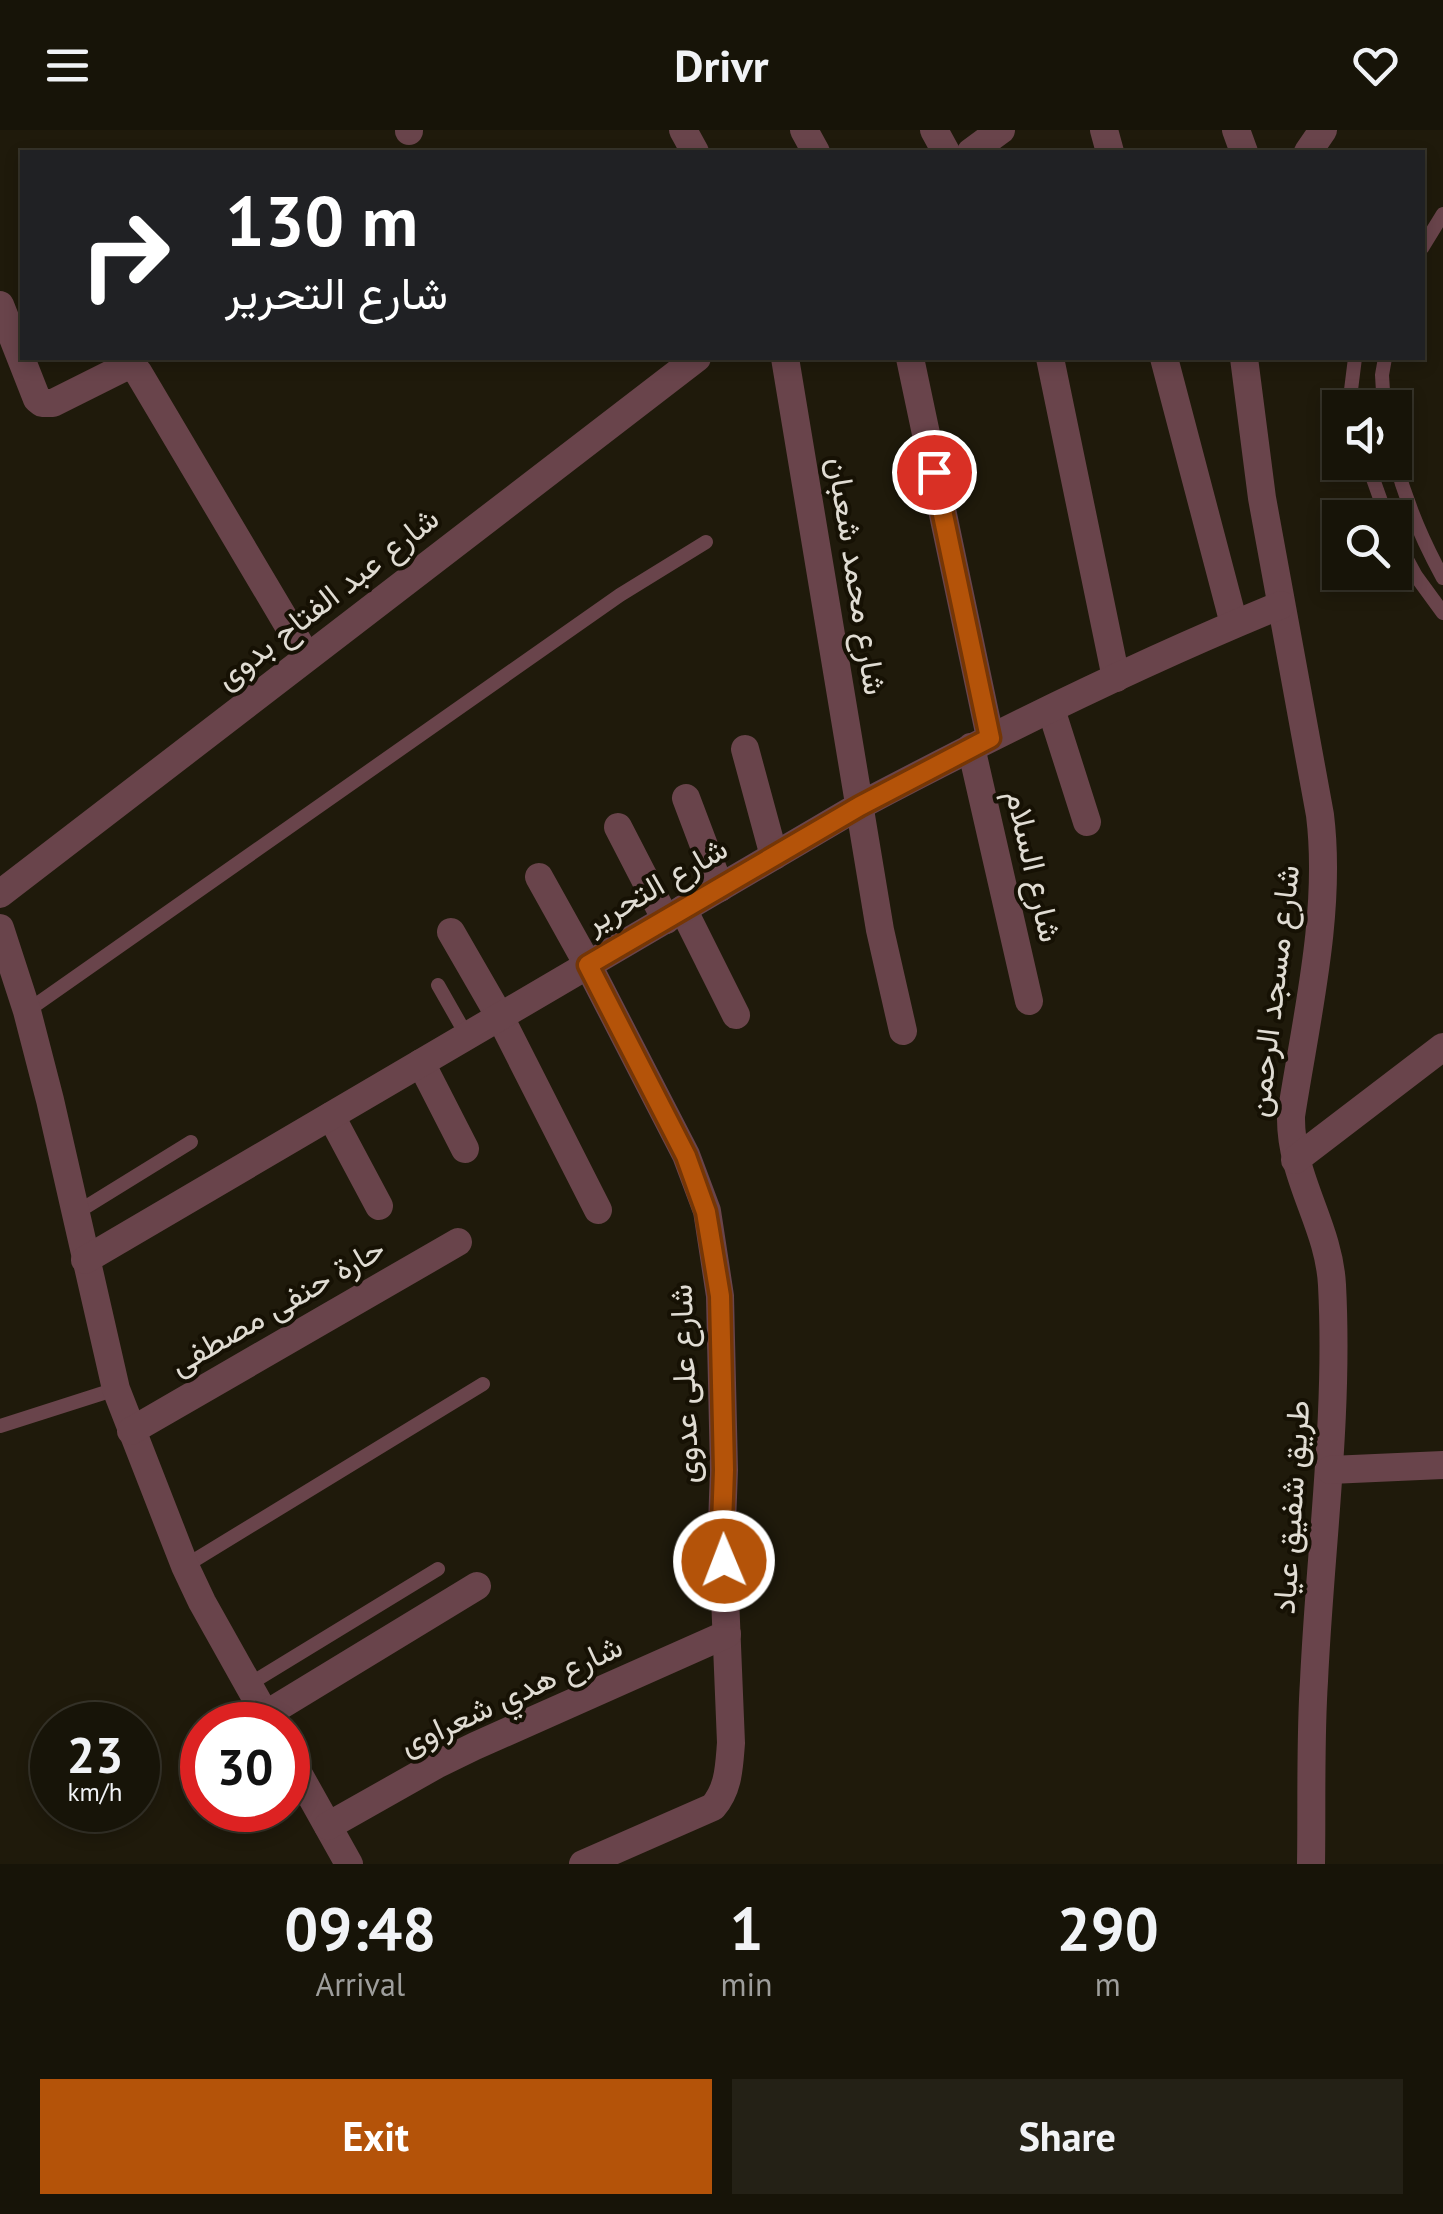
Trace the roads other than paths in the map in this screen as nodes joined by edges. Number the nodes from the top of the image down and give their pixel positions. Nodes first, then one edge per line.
1 (1002, 130) edge
2 (974, 150) edge
3 (1443, 214) edge
4 (1425, 245) edge
5 (0, 305) edge
6 (20, 354) edge
7 (22, 360) edge
8 (694, 360) edge
9 (786, 360) edge
10 (910, 360) edge
11 (1050, 360) edge
12 (1165, 360) edge
13 (1244, 360) edge
14 (1355, 360) edge
15 (1385, 360) edge
16 (1351, 390) edge
17 (1383, 390) edge
18 (1401, 480) edge
19 (706, 542) dead end
20 (1412, 568) edge
21 (1443, 578) edge
22 (1281, 605) junction
23 (1443, 613) edge
24 (1234, 624) junction
25 (307, 656) junction
26 (1116, 678) junction
27 (1051, 709) junction
28 (981, 742) junction
29 (745, 749) dead end
30 (686, 798) dead end
31 (860, 806) junction
32 (1087, 822) dead end
33 (618, 827) dead end
34 (774, 856) junction
35 (539, 877) dead end
36 (720, 888) junction
37 (0, 894) edge
38 (675, 915) junction
39 (0, 928) edge
40 (452, 932) dead end
41 (6, 962) edge
42 (588, 965) junction
43 (438, 984) dead end
44 (1029, 1001) dead end
45 (27, 1011) junction
46 (736, 1015) dead end
47 (500, 1017) junction
48 (903, 1031) dead end
49 (468, 1036) junction
50 (1443, 1047) edge
51 (421, 1063) junction
52 (330, 1116) junction
53 (191, 1142) dead end
54 (465, 1149) dead end
55 (1294, 1160) junction
56 (379, 1206) dead end
57 (598, 1210) dead end
58 (76, 1213) junction
59 (458, 1242) dead end
60 (85, 1260) junction
61 (483, 1384) dead end
62 (116, 1389) junction
63 (0, 1426) edge
64 (131, 1431) junction
65 (1443, 1465) edge
66 (1330, 1470) junction
67 (185, 1566) junction
68 (438, 1569) dead end
69 (477, 1586) dead end
70 (727, 1634) junction
71 (248, 1685) junction
72 (258, 1702) edge
73 (296, 1702) edge
74 (310, 1794) edge
75 (328, 1826) junction
76 (349, 1864) edge
77 (583, 1864) edge
78 (1311, 1864) edge

1 - 2 street
3 - 4 lane
5 - 6 street
7 - 25 street
8 - 25 street, شارع عبد الفتاح بدوى
9 - 31 street, شارع محمد شعبان
10 - 28 street, شارع السلام
11 - 26 street
12 - 24 street
13 - 22 street, شارع مسجد الرحمن
14 - 16 lane
15 - 17 lane
18 - 21 lane
19 - 45 lane
20 - 23 lane
22 - 24 street, شارع التحرير
22 - 55 street, شارع مسجد الرحمن
24 - 26 street, شارع التحرير
25 - 37 street, شارع عبد الفتاح بدوى
26 - 27 street, شارع التحرير
27 - 28 street, شارع التحرير
27 - 32 street
28 - 31 street, شارع التحرير
28 - 44 street, شارع السلام
29 - 34 street
30 - 36 street
31 - 34 street, شارع التحرير
31 - 48 street, شارع محمد شعبان
33 - 38 street
34 - 36 street, شارع التحرير
35 - 42 street, شارع على عدوى
36 - 38 street, شارع التحرير
38 - 42 street, شارع التحرير
38 - 46 street
39 - 41 street
40 - 47 street
41 - 45 street
42 - 47 street, شارع التحرير
42 - 70 street, شارع على عدوى
43 - 49 lane
45 - 58 street
47 - 49 street, شارع التحرير
47 - 57 street
49 - 51 street, شارع التحرير
50 - 55 street
51 - 52 street, شارع التحرير
51 - 54 street
52 - 56 street
52 - 60 street, شارع التحرير
53 - 58 lane
55 - 66 street, طريق شفيق عياد
58 - 60 street
59 - 64 street, حارة حنفى مصطفى
60 - 62 street
61 - 67 lane
62 - 63 lane
62 - 64 street
64 - 67 street
65 - 66 street
66 - 78 street, طريق شفيق عياد
67 - 71 street
68 - 71 lane
69 - 73 street
70 - 75 street, شارع هدي شعراوى
70 - 77 street, شارع على عدوى
71 - 72 street
74 - 75 street
75 - 76 street

